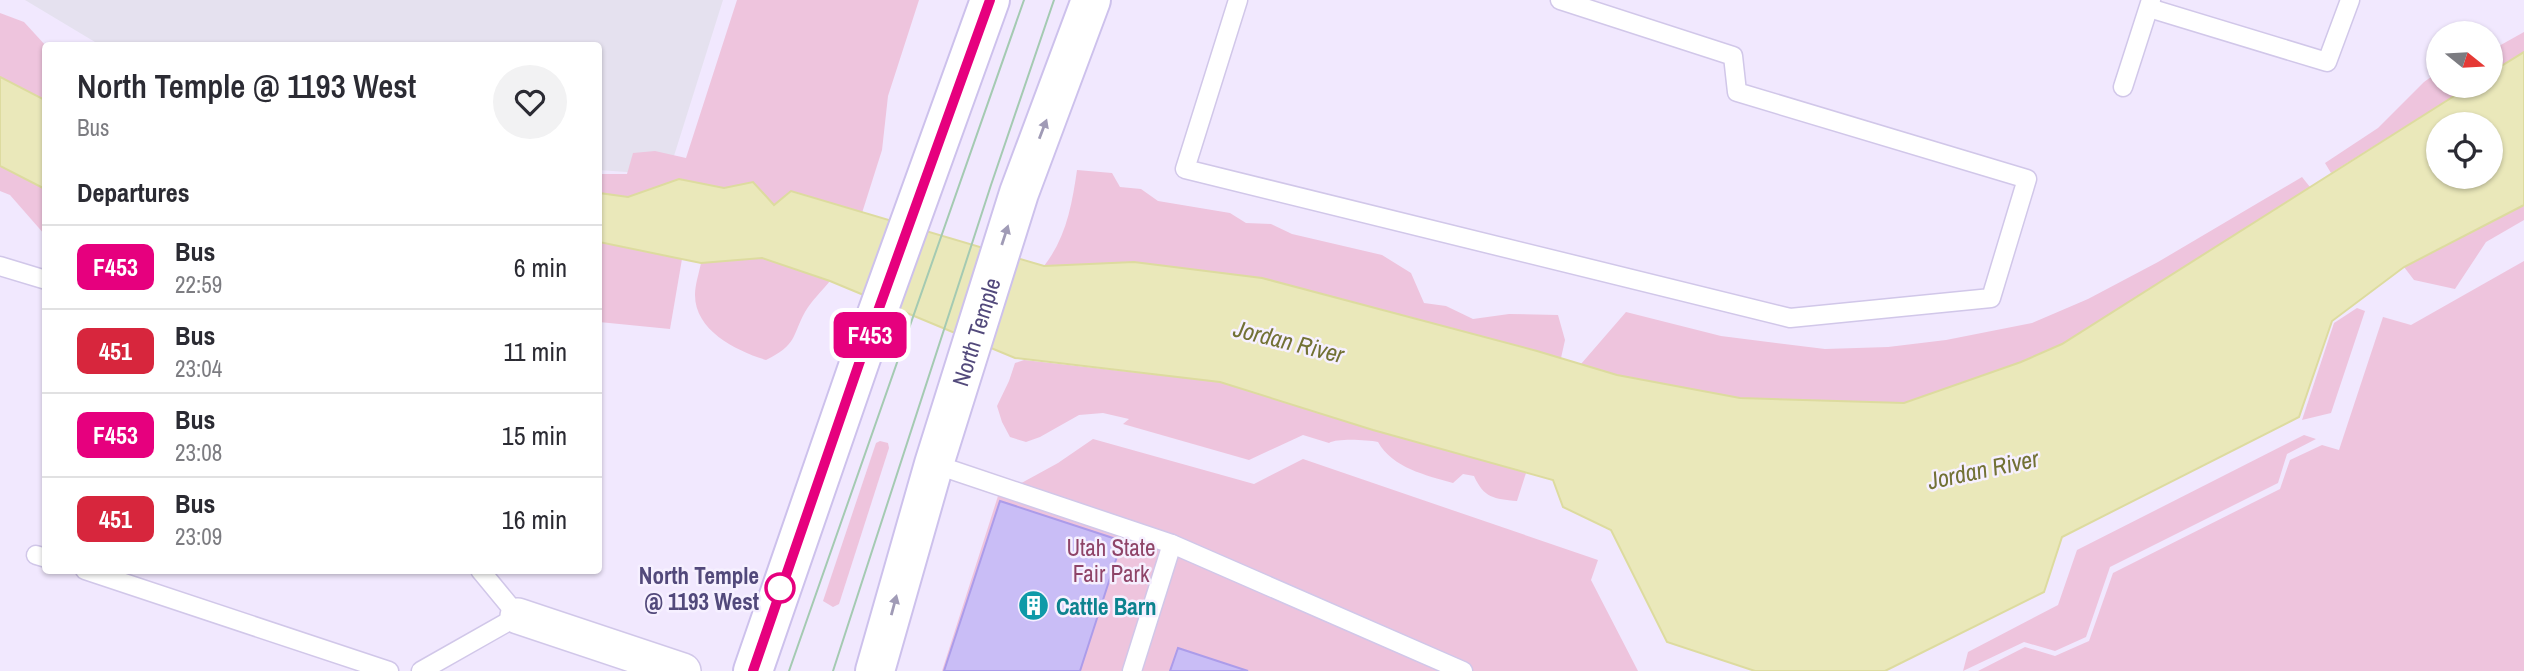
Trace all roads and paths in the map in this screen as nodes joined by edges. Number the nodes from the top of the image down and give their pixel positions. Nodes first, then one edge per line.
1 (990, 0) edge
2 (1091, 0) edge
3 (1238, 0) edge
4 (1560, 0) edge
5 (2350, 0) edge
6 (2150, 4) edge
7 (2123, 88) dead end
8 (0, 266) edge
9 (42, 279) edge
10 (934, 464) junction
11 (1172, 544) junction
12 (97, 574) edge
13 (483, 574) edge
14 (517, 616) junction
15 (389, 671) edge
16 (421, 671) edge
17 (683, 671) edge
18 (753, 671) edge
19 (875, 671) edge
20 (1132, 671) edge
21 (1463, 671) edge

1 - 18 main road
10 -> 2 main road, North Temple
3 - 4 lane
5 - 6 lane
6 - 7 lane
8 - 9 lane
10 - 11 lane
19 -> 10 main road, North Temple
11 - 20 lane
11 - 21 lane
12 - 15 lane
13 - 14 lane
14 - 16 lane
14 - 17 street

